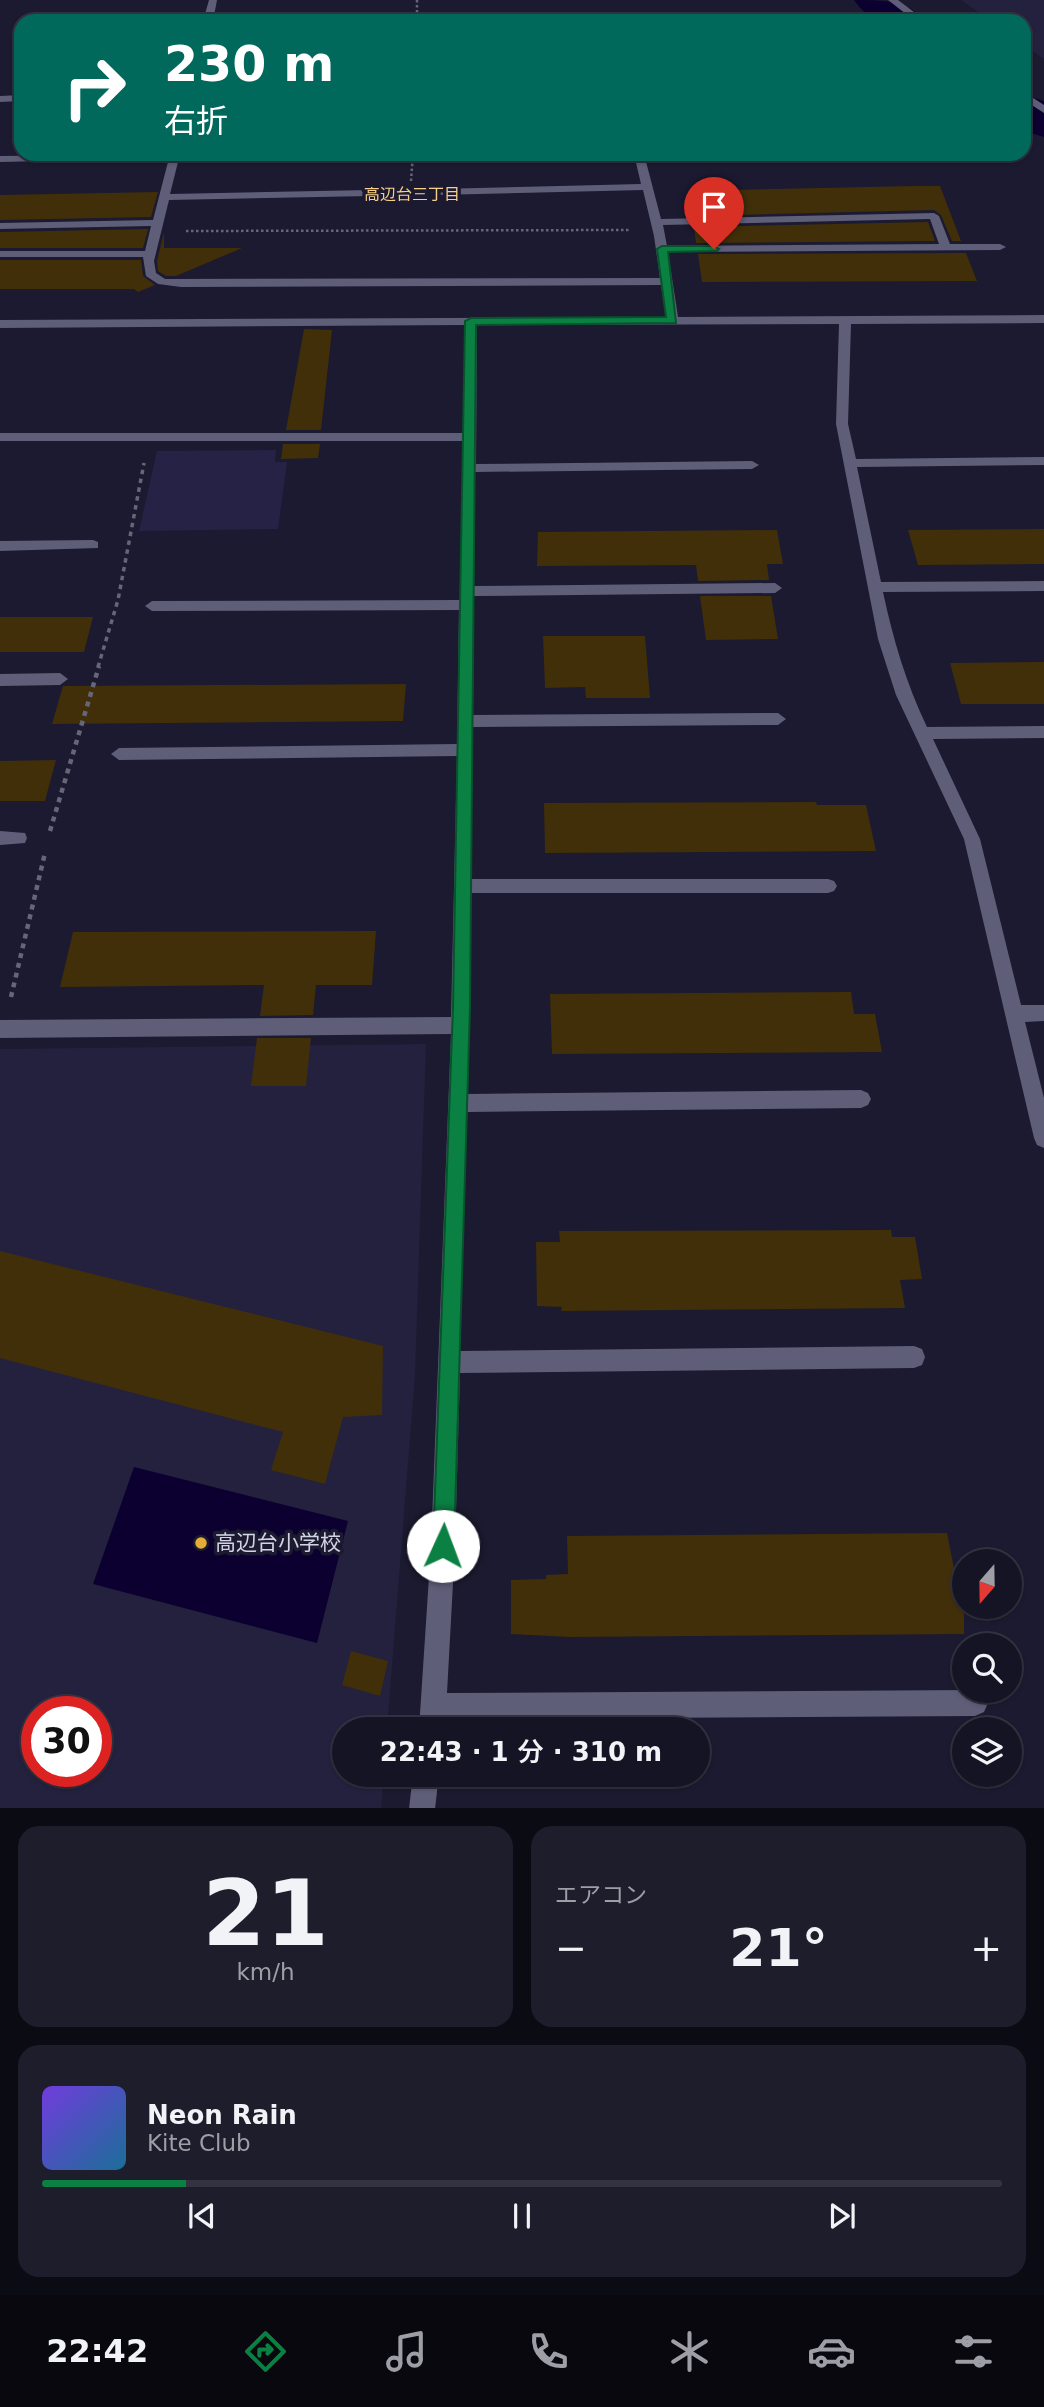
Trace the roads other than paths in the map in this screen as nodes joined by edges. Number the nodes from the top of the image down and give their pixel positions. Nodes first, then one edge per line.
1 (892, 0) edge
2 (582, 7) dead end
3 (586, 14) edge
4 (911, 14) edge
5 (173, 161) edge
6 (641, 161) edge
7 (647, 187) junction
8 (436, 192) dead end
9 (370, 193) dead end
10 (164, 197) junction
11 (0, 226) edge
12 (657, 226) junction
13 (156, 227) junction
14 (1000, 247) dead end
15 (946, 248) junction
16 (662, 249) junction
17 (0, 254) edge
18 (150, 254) junction
19 (666, 281) junction
20 (1044, 319) edge
21 (672, 320) junction
22 (845, 320) junction
23 (471, 321) junction
24 (0, 324) edge
25 (0, 437) edge
26 (469, 437) junction
27 (1044, 461) edge
28 (849, 463) junction
29 (752, 465) dead end
30 (469, 468) junction
31 (93, 545) dead end
32 (0, 546) edge
33 (1044, 586) edge
34 (874, 587) junction
35 (775, 588) dead end
36 (467, 598) junction
37 (152, 606) dead end
38 (60, 679) dead end
39 (0, 680) edge
40 (778, 719) dead end
41 (465, 721) junction
42 (1044, 732) edge
43 (923, 733) junction
44 (465, 750) junction
45 (119, 754) dead end
46 (0, 838) edge
47 (19, 838) dead end
48 (828, 886) dead end
49 (463, 887) junction
50 (1044, 1013) edge
51 (1013, 1014) junction
52 (461, 1025) junction
53 (2, 1029) edge
54 (861, 1099) dead end
55 (458, 1103) junction
56 (1044, 1138) edge
57 (914, 1357) dead end
58 (449, 1362) junction
59 (975, 1703) dead end
60 (433, 1717) edge
61 (469, 1717) edge
62 (424, 1787) edge
63 (422, 1808) edge

1 - 4 street
2 - 3 street
5 - 10 street
6 - 7 street
7 - 8 street
7 - 12 street
9 - 10 street
10 - 13 street
11 - 13 street
12 - 15 street
12 - 16 street
13 - 18 street
14 - 15 street
15 - 16 street
16 - 19 street
17 - 18 street
18 - 19 street
19 - 21 street
20 - 22 street
21 - 22 street
21 - 23 street
22 - 28 street
23 - 24 street
23 - 26 street
25 - 26 street
26 - 30 street
27 - 28 street
28 - 34 street
29 - 30 street
30 - 36 street
31 - 32 street
33 - 34 street
34 - 43 street
35 - 36 street
36 - 37 street
36 - 41 street
38 - 39 street
40 - 41 street
41 - 44 street
42 - 43 street
43 - 51 street
44 - 45 street
44 - 49 street
46 - 47 street
48 - 49 street
49 - 52 street
50 - 51 street
51 - 56 street
52 - 53 street
52 - 55 street
54 - 55 street
55 - 58 street
57 - 58 street
58 - 60 street
59 - 61 street
62 - 63 street

